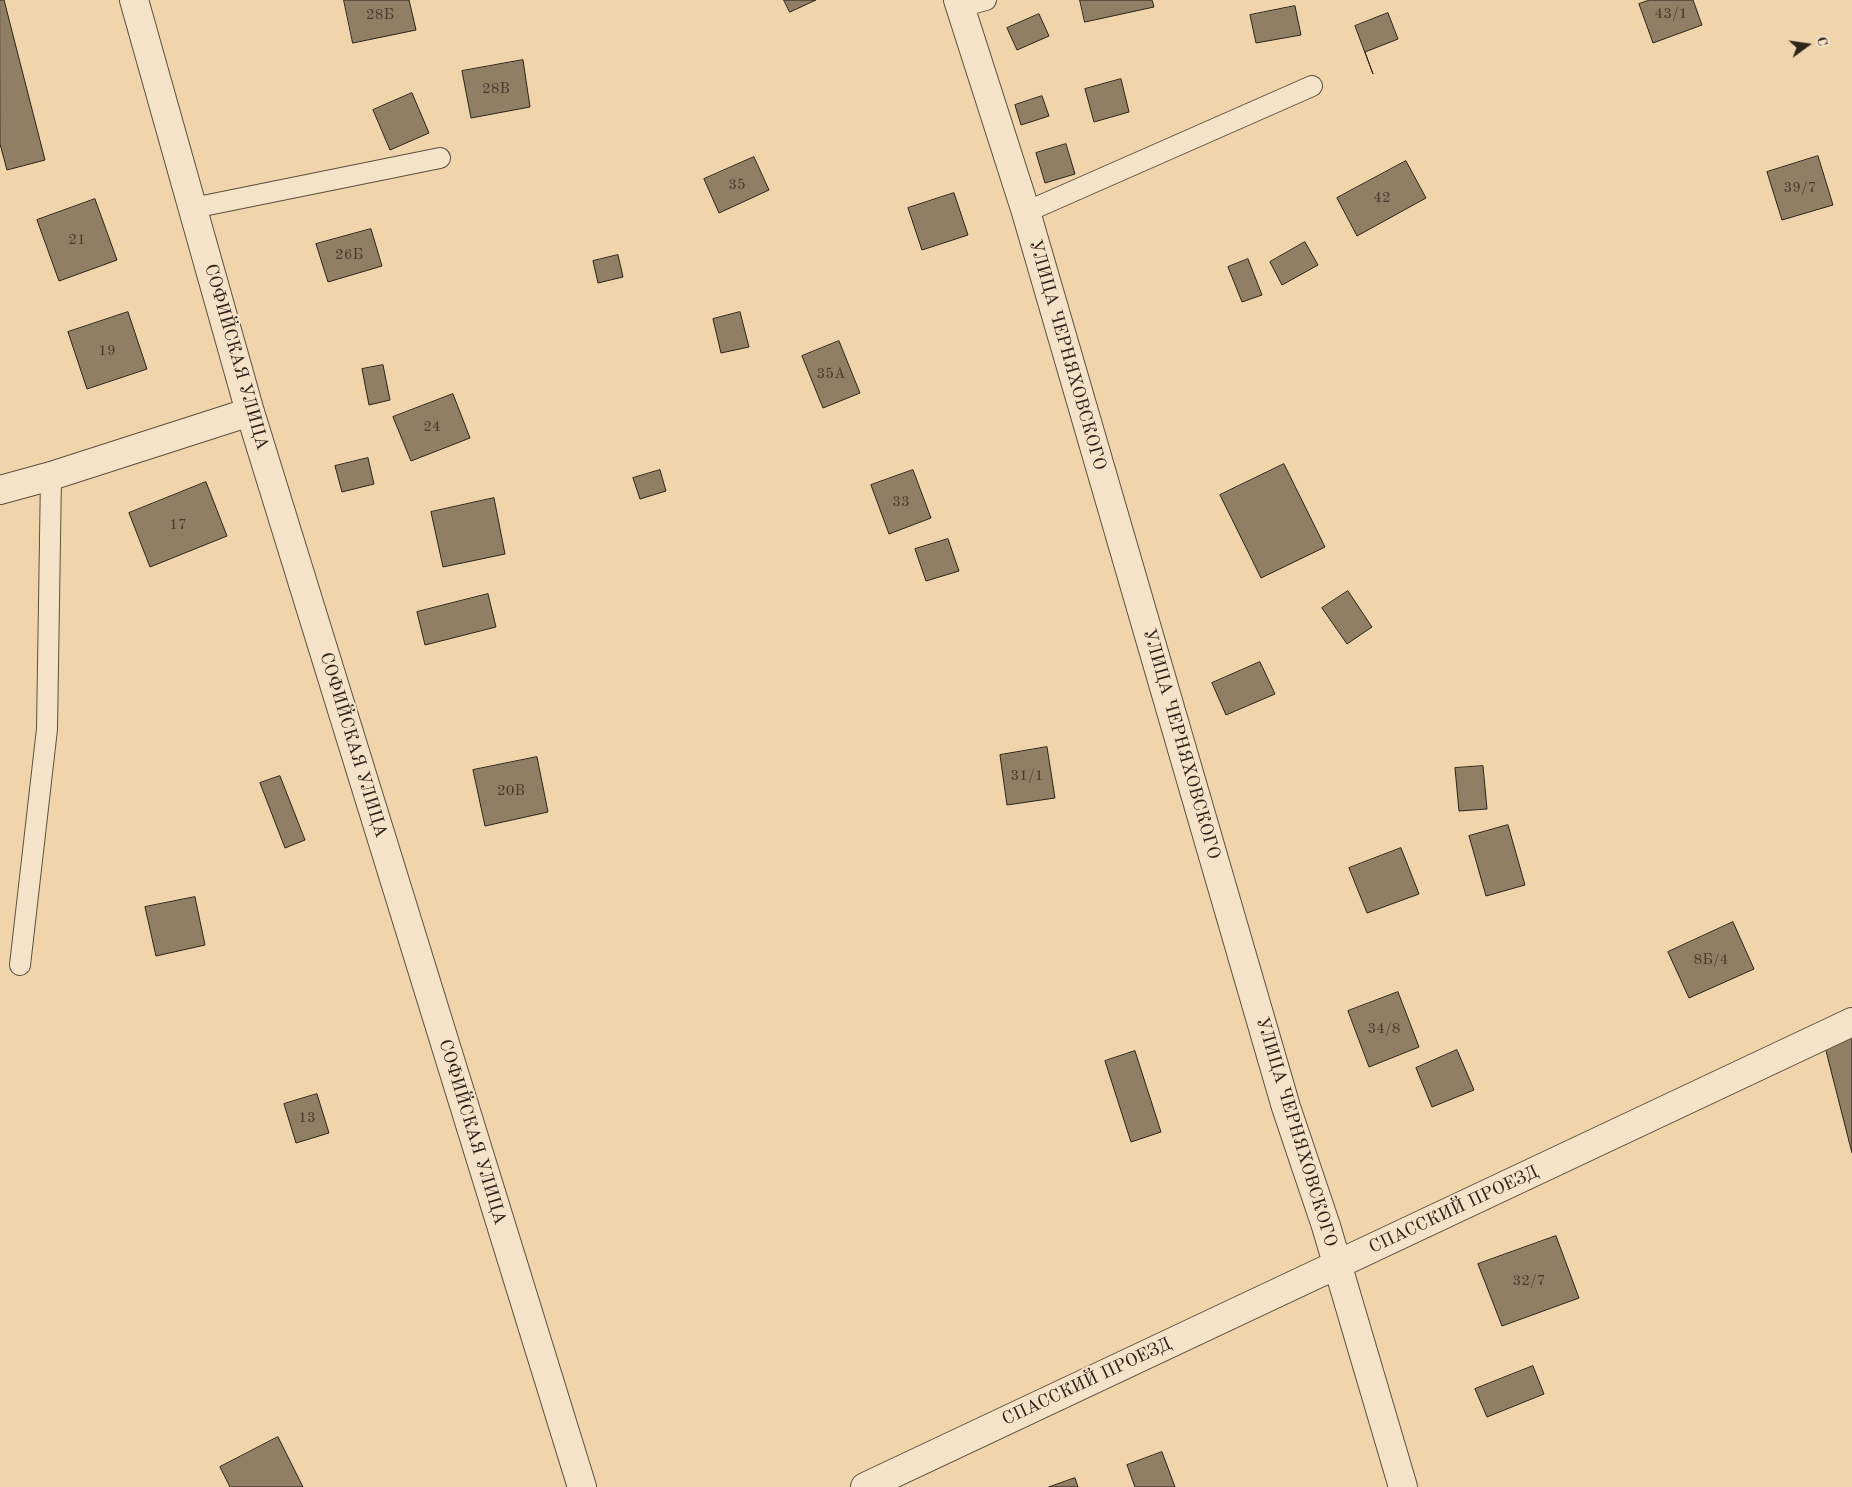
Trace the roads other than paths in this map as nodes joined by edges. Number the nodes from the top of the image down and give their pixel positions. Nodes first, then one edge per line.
1 (134, 0) edge
2 (986, 0) edge
3 (959, 4) edge
4 (1312, 86) dead end
5 (440, 158) dead end
6 (193, 208) junction
7 (1026, 212) junction
8 (250, 412) junction
9 (50, 476) junction
10 (0, 490) edge
11 (20, 965) dead end
12 (1852, 1022) edge
13 (1338, 1264) junction
14 (582, 1487) edge
15 (866, 1487) edge
16 (1403, 1487) edge

1 - 6 street, СОФИЙСКАЯ УЛИЦА
2 - 3 lane
3 - 7 street, УЛИЦА ЧЕРНЯХОВСКОГО
4 - 7 lane
5 - 6 lane
6 - 8 street, СОФИЙСКАЯ УЛИЦА
7 - 13 street, УЛИЦА ЧЕРНЯХОВСКОГО
8 - 9 street
8 - 14 street, СОФИЙСКАЯ УЛИЦА
9 - 10 street
9 - 11 lane
12 - 13 street, СПАССКИЙ ПРОЕЗД
13 - 15 street, СПАССКИЙ ПРОЕЗД
13 - 16 street, УЛИЦА ЧЕРНЯХОВСКОГО

